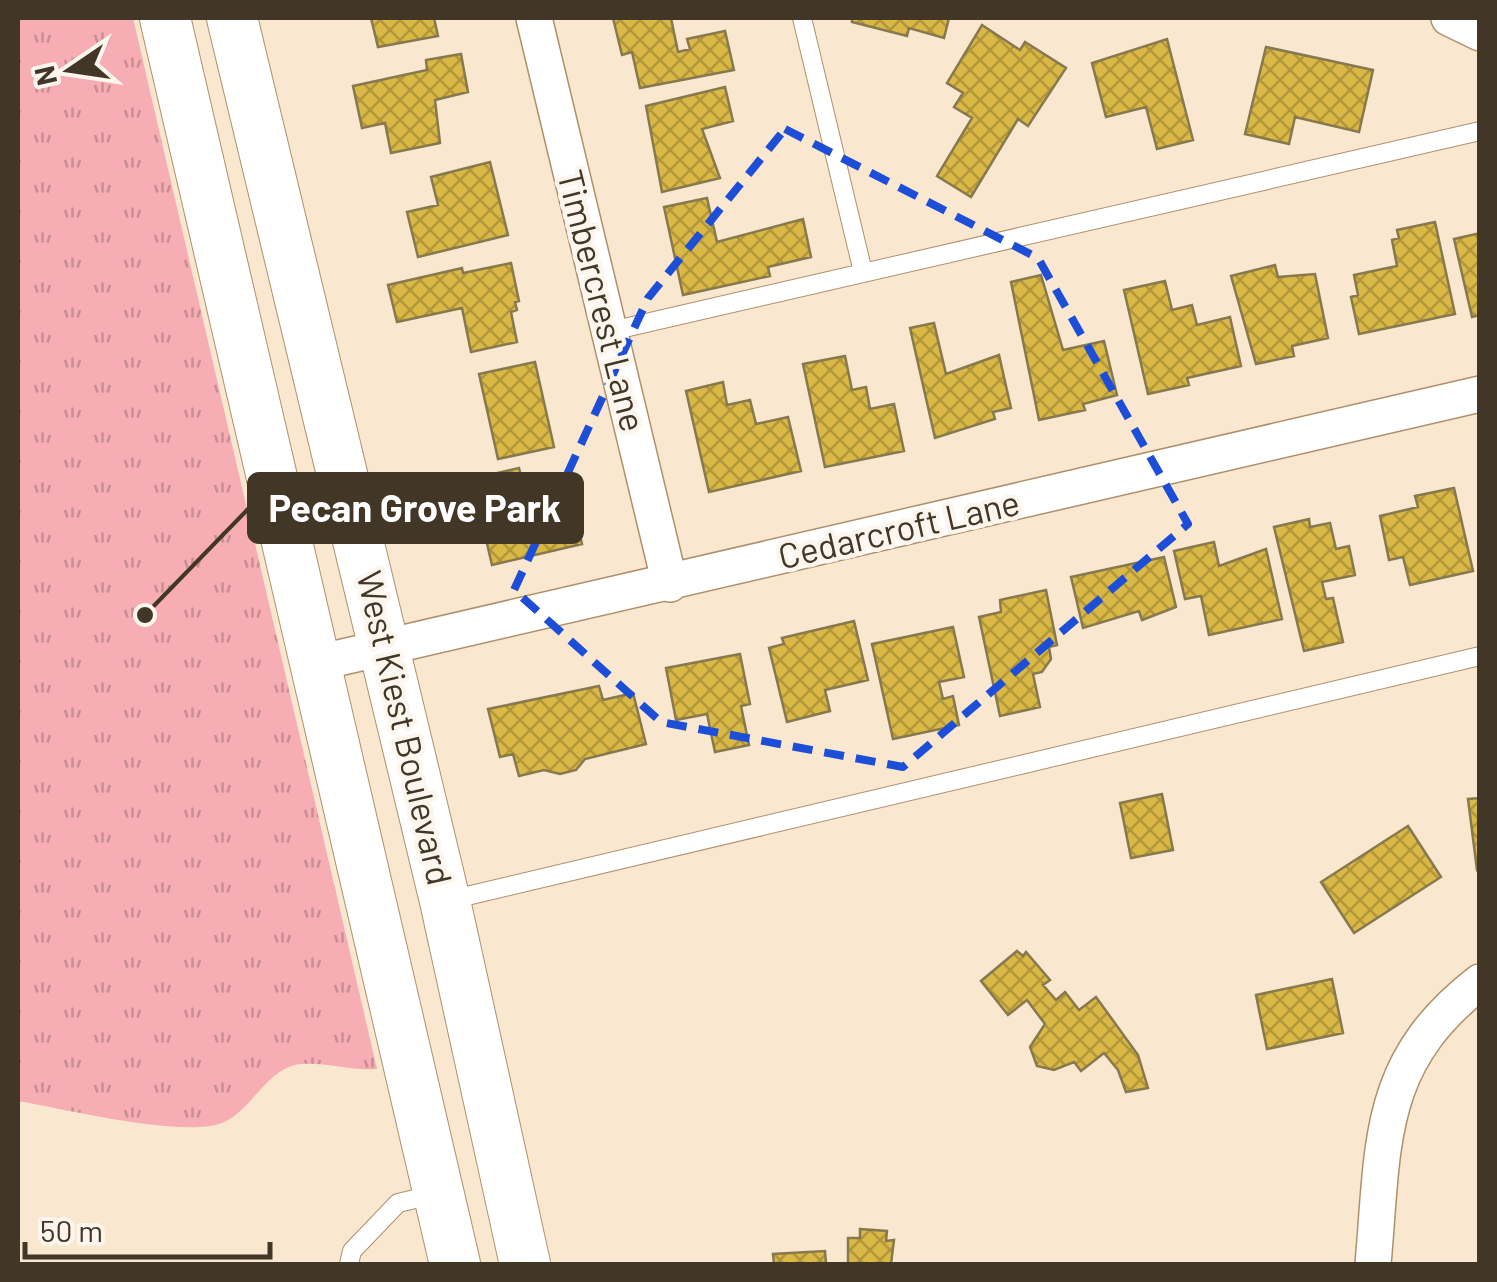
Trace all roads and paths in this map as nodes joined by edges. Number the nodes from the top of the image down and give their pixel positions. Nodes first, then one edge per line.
1 (164, 18) edge
2 (232, 18) edge
3 (534, 18) edge
4 (802, 18) edge
5 (1450, 18) edge
6 (1480, 33) edge
7 (1480, 131) edge
8 (863, 272) junction
9 (606, 332) junction
10 (1480, 394) edge
11 (670, 584) junction
12 (385, 647) junction
13 (1480, 656) edge
14 (317, 663) junction
15 (445, 901) junction
16 (1480, 982) edge
17 (438, 1193) junction
18 (350, 1264) edge
19 (454, 1264) edge
20 (525, 1264) edge
21 (1374, 1264) edge

1 - 14 main road, West Kiest Boulevard
2 - 12 main road, West Kiest Boulevard
3 - 9 street, Timbercrest Lane
4 - 8 lane
5 - 6 street
7 - 8 lane
8 - 9 lane
9 - 11 street, Timbercrest Lane
10 - 11 street, Cedarcroft Lane
11 - 12 street, Cedarcroft Lane
12 - 14 street, Cedarcroft Lane
12 - 15 main road, West Kiest Boulevard
13 - 15 lane
14 - 17 main road, West Kiest Boulevard
15 - 20 main road, West Kiest Boulevard
16 - 21 street
17 - 18 lane
17 - 19 main road, West Kiest Boulevard

